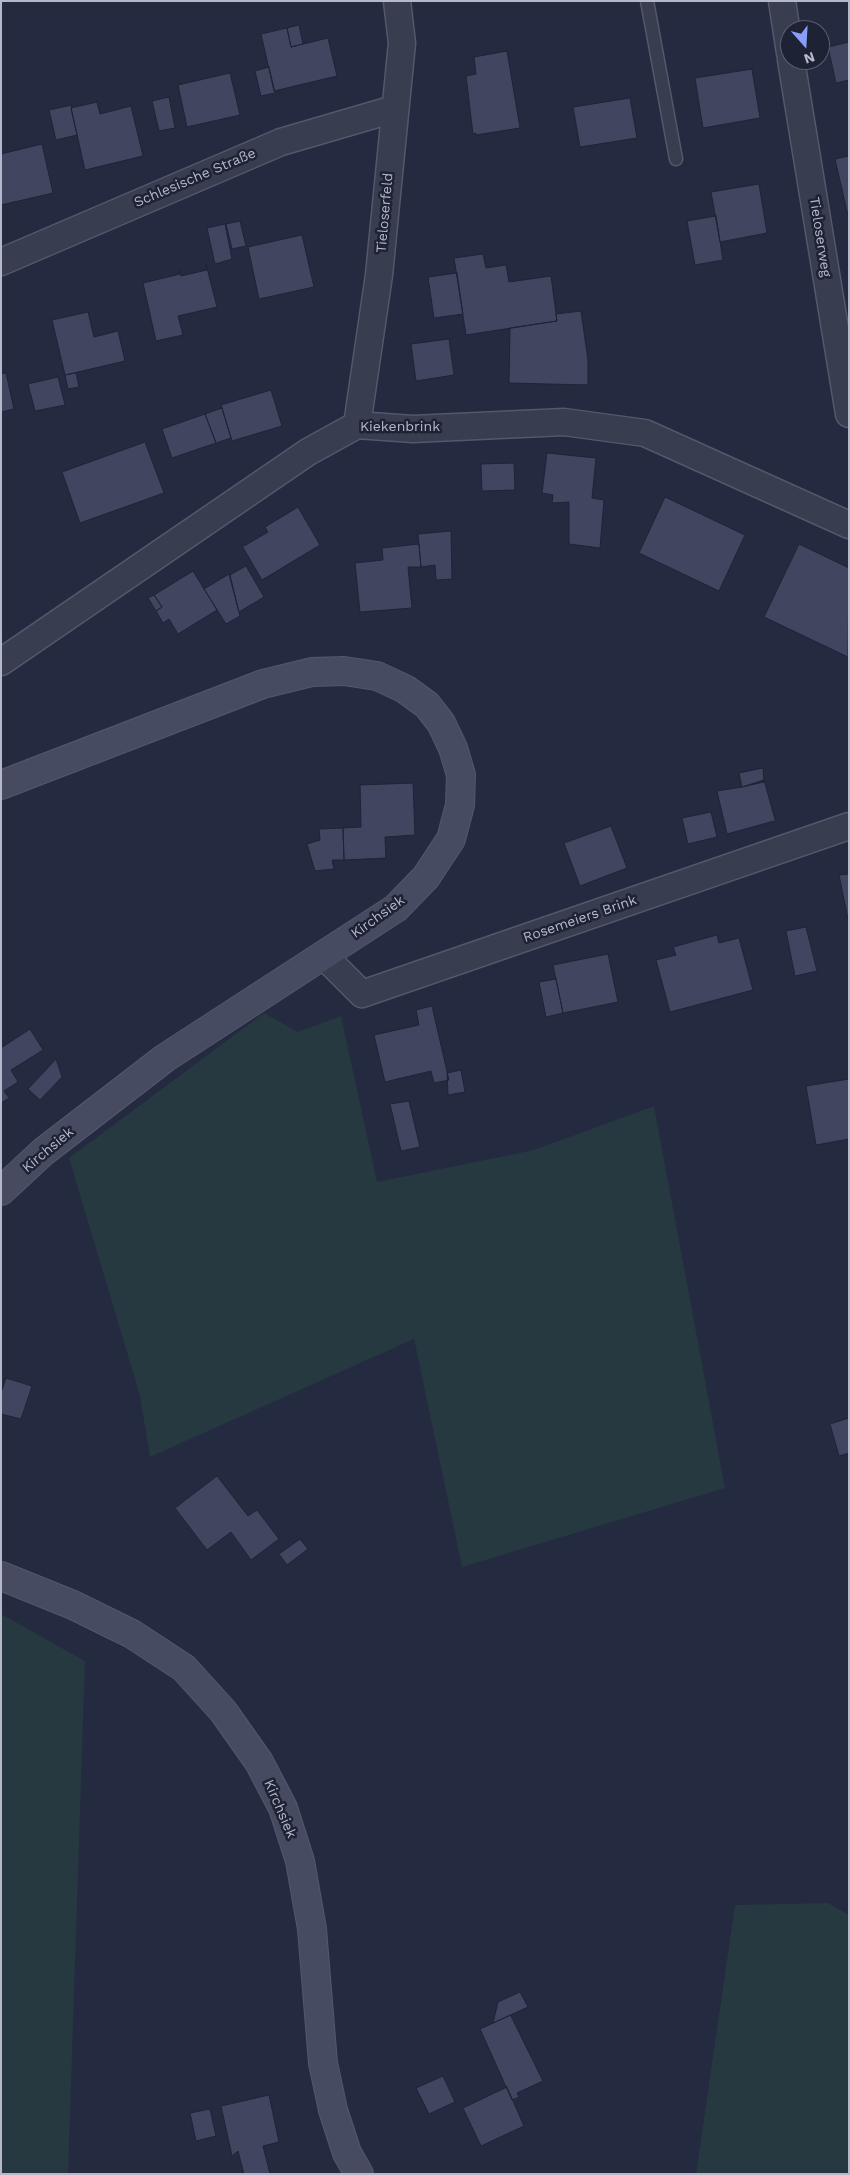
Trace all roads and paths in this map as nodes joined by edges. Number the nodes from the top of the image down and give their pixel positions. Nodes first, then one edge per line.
1 (397, 1) edge
2 (647, 1) edge
3 (782, 1) edge
4 (785, 20) edge
5 (793, 70) edge
6 (394, 109) junction
7 (676, 159) dead end
8 (1, 262) edge
9 (849, 414) edge
10 (357, 425) junction
11 (849, 525) edge
12 (1, 662) edge
13 (1, 785) edge
14 (849, 826) edge
15 (323, 955) junction
16 (1, 1191) edge
17 (1, 1576) edge
18 (359, 2174) edge

1 - 6 street, Tieloserfeld
2 - 7 lane
3 - 4 street
5 - 9 street, Tieloserweg
6 - 8 street, Schlesische Straße
6 - 10 street, Tieloserfeld
10 - 11 street, Kiekenbrink
10 - 12 street, Kiekenbrink
13 - 15 main road, Kirchsiek
14 - 15 street, Rosemeiers Brink
15 - 16 main road, Kirchsiek
17 - 18 main road, Kirchsiek

